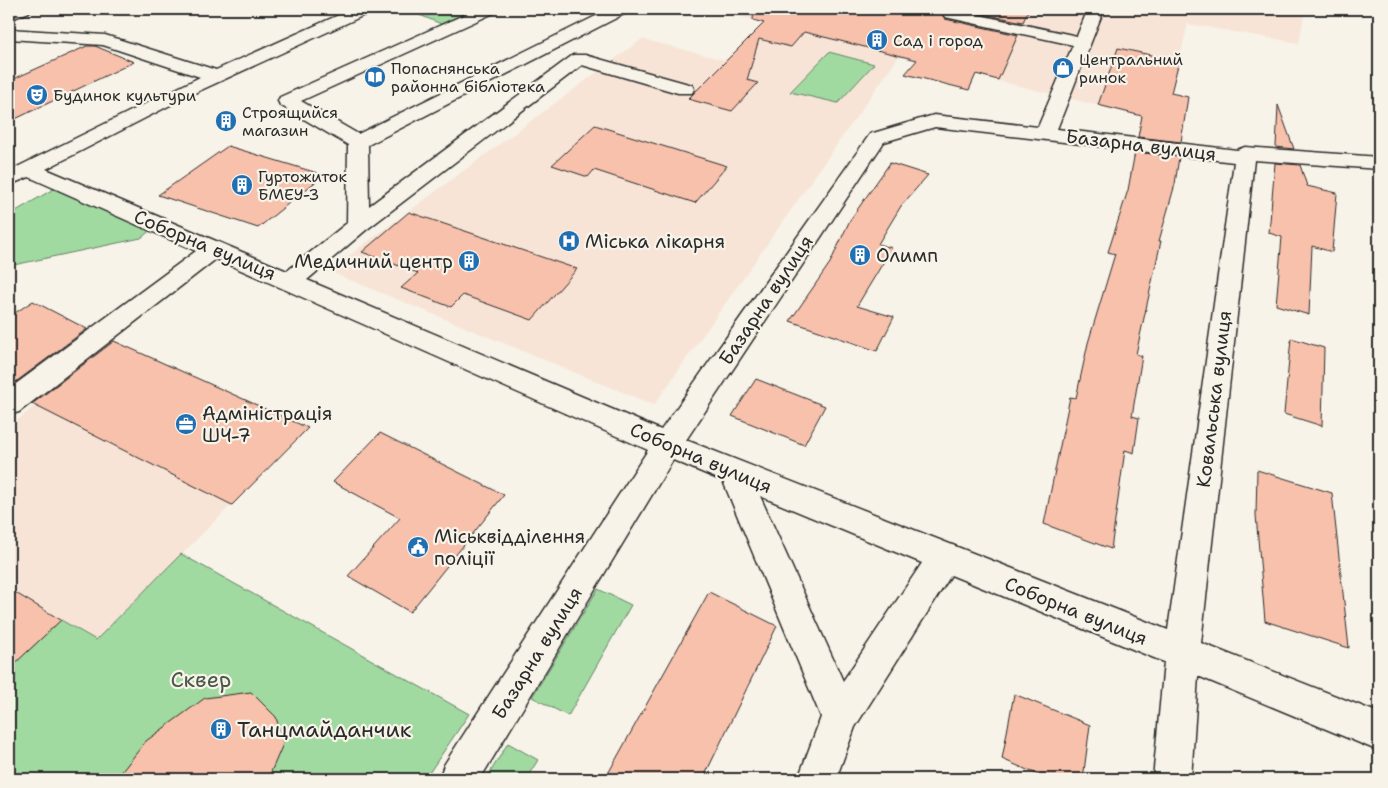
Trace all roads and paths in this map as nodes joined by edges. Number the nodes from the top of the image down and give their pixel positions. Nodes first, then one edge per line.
1 (23, 9) edge
2 (365, 9) edge
3 (490, 9) edge
4 (620, 9) edge
5 (1096, 9) edge
6 (951, 14) dead end
7 (9, 15) edge
8 (9, 34) edge
9 (1083, 42) junction
10 (217, 76) junction
11 (685, 89) dead end
12 (1046, 134) junction
13 (358, 142) junction
14 (1244, 157) junction
15 (1379, 163) edge
16 (19, 174) edge
17 (358, 225) junction
18 (214, 249) junction
19 (289, 282) junction
20 (9, 404) edge
21 (667, 445) junction
22 (734, 473) junction
23 (944, 558) junction
24 (1182, 654) junction
25 (840, 718) junction
26 (1379, 732) edge
27 (458, 779) edge
28 (817, 779) edge
29 (1172, 779) edge

1 - 7 street
2 - 10 street
3 - 13 street
4 - 13 street
5 - 9 street
6 - 9 street
8 - 10 street
9 - 12 street
10 - 16 street
11 - 17 street
12 - 14 street, Базарна вулиця
12 - 21 street, Базарна вулиця
13 - 17 street
14 - 15 street
14 - 24 street, Ковальська вулиця
16 - 18 street, Соборна вулиця
17 - 19 street
18 - 19 street, Соборна вулиця
18 - 20 street
19 - 21 street, Соборна вулиця
21 - 22 street, Соборна вулиця
21 - 27 street, Базарна вулиця
22 - 23 street, Соборна вулиця
22 - 25 street
23 - 24 street, Соборна вулиця
23 - 25 street
24 - 26 street, Соборна вулиця
24 - 29 street, Ковальська вулиця
25 - 28 street

